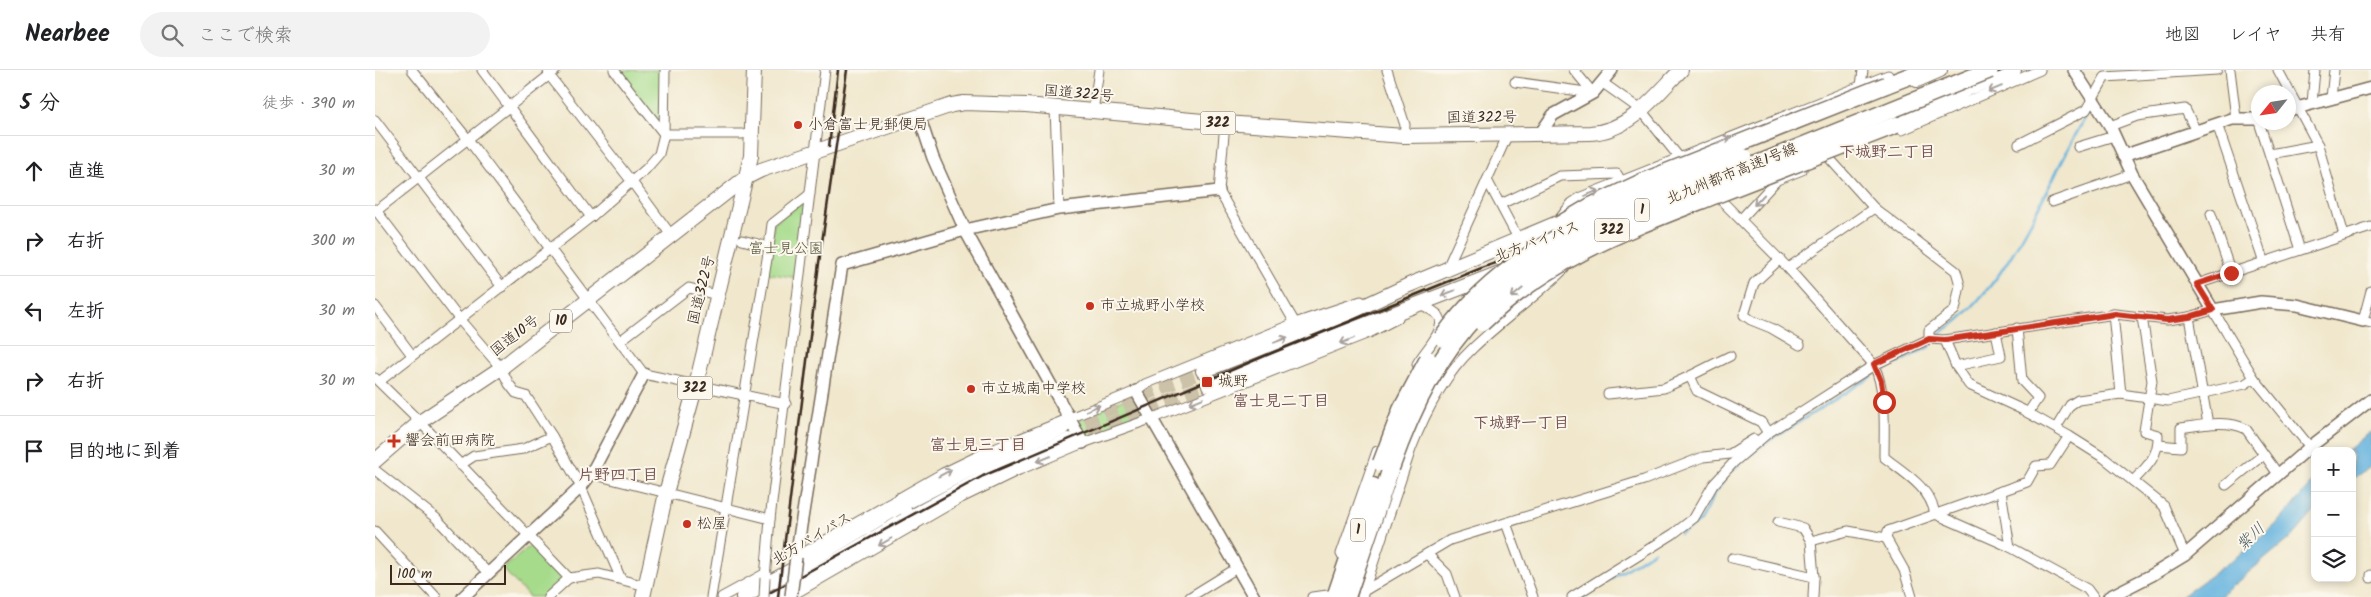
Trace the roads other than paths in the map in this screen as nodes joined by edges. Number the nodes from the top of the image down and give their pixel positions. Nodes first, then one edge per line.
1 (412, 70) edge
2 (482, 70) edge
3 (614, 70) edge
4 (665, 70) edge
5 (744, 70) edge
6 (754, 70) edge
7 (825, 70) edge
8 (1099, 70) edge
9 (1387, 70) edge
10 (1574, 70) edge
11 (1612, 70) edge
12 (1681, 70) edge
13 (1863, 70) edge
14 (1903, 70) edge
15 (1925, 70) edge
16 (1939, 70) edge
17 (1960, 70) edge
18 (1990, 70) edge
19 (2014, 70) edge
20 (2040, 70) edge
21 (2074, 70) edge
22 (2217, 70) edge
23 (2229, 70) edge
24 (2278, 70) edge
25 (2315, 70) edge
26 (2334, 70) edge
27 (551, 72) edge
28 (1515, 82) dead end
29 (1603, 83) junction
30 (2284, 85) edge
31 (1861, 86) junction
32 (2371, 88) edge
33 (1962, 90) junction
34 (1593, 93) junction
35 (2093, 97) junction
36 (2331, 98) junction
37 (2312, 103) junction
38 (509, 105) junction
39 (2296, 107) edge
40 (1055, 108) junction
41 (1641, 110) junction
42 (1093, 111) junction
43 (2296, 111) edge
44 (919, 116) junction
45 (2236, 118) junction
46 (2251, 119) edge
47 (375, 120) edge
48 (1225, 123) junction
49 (2217, 124) junction
50 (2262, 130) edge
51 (2112, 131) junction
52 (2196, 131) junction
53 (664, 134) junction
54 (743, 134) junction
55 (1508, 134) junction
56 (1540, 134) junction
57 (1404, 136) junction
58 (467, 138) junction
59 (2019, 144) dead end
60 (2318, 145) junction
61 (2078, 147) dead end
62 (814, 152) junction
63 (2270, 154) junction
64 (2123, 156) junction
65 (1679, 158) junction
66 (1830, 159) junction
67 (1691, 170) junction
68 (2132, 174) junction
69 (419, 176) junction
70 (745, 178) junction
71 (1487, 180) junction
72 (1621, 181) junction
73 (633, 182) junction
74 (1710, 190) junction
75 (1219, 191) junction
76 (810, 194) junction
77 (2052, 202) dead end
78 (1501, 204) junction
79 (1874, 208) junction
80 (1059, 209) junction
81 (376, 210) edge
82 (2211, 214) dead end
83 (591, 217) junction
84 (1741, 219) junction
85 (1556, 224) junction
86 (2371, 228) edge
87 (965, 230) junction
88 (671, 235) junction
89 (1601, 235) junction
90 (2344, 235) junction
91 (742, 240) dead end
92 (1519, 240) junction
93 (769, 247) junction
94 (550, 248) junction
95 (2300, 250) junction
96 (1780, 259) junction
97 (1531, 261) junction
98 (2264, 262) junction
99 (1447, 268) junction
100 (1788, 268) junction
101 (2231, 273) junction
102 (2197, 284) junction
103 (1409, 285) junction
104 (502, 286) junction
105 (1546, 286) junction
106 (2371, 291) edge
107 (717, 295) junction
108 (588, 300) junction
109 (1422, 304) junction
110 (375, 306) edge
111 (2213, 310) junction
112 (2113, 314) junction
113 (2142, 317) junction
114 (2189, 317) junction
115 (460, 320) junction
116 (2367, 322) edge
117 (1295, 323) junction
118 (2017, 328) junction
119 (1996, 332) junction
120 (1444, 336) junction
121 (1929, 339) junction
122 (1945, 340) junction
123 (620, 341) junction
124 (1800, 345) dead end
125 (412, 355) junction
126 (1730, 356) dead end
127 (1874, 364) junction
128 (1956, 366) junction
129 (501, 368) junction
130 (1203, 371) tunnel mouth
131 (644, 374) junction
132 (1690, 376) junction
133 (2254, 378) junction
134 (378, 379) edge
135 (696, 385) junction
136 (1209, 385) tunnel mouth
137 (1136, 391) junction
138 (2201, 393) junction
139 (1608, 394) dead end
140 (2121, 394) junction
141 (745, 395) junction
142 (2149, 398) junction
143 (2371, 400) edge
144 (786, 404) junction
145 (2028, 413) junction
146 (1153, 418) junction
147 (420, 422) junction
148 (2208, 424) junction
149 (2056, 428) junction
150 (1072, 432) junction
151 (552, 436) junction
152 (1765, 436) junction
153 (2069, 436) junction
154 (2159, 445) junction
155 (2310, 447) junction
156 (2263, 455) junction
157 (375, 461) edge
158 (460, 465) junction
159 (1391, 468) junction
160 (375, 470) edge
161 (591, 474) junction
162 (2278, 474) junction
163 (2133, 481) junction
164 (2227, 485) dead end
165 (581, 488) junction
166 (2001, 491) junction
167 (666, 493) junction
168 (902, 502) junction
169 (726, 507) junction
170 (1935, 514) junction
171 (770, 519) junction
172 (912, 520) junction
173 (1778, 522) dead end
174 (1506, 523) junction
175 (375, 531) edge
176 (528, 536) junction
177 (1887, 538) junction
178 (1811, 541) junction
179 (2010, 547) junction
180 (1427, 554) junction
181 (2185, 555) junction
182 (796, 557) junction
183 (1732, 558) dead end
184 (1237, 568) junction
185 (489, 573) junction
186 (765, 576) junction
187 (1814, 577) junction
188 (569, 578) junction
189 (621, 579) junction
190 (645, 592) edge
191 (1363, 594) edge
192 (791, 596) edge
193 (1330, 596) edge
194 (436, 597) edge
195 (463, 597) edge
196 (548, 597) edge
197 (711, 597) edge
198 (722, 597) edge
199 (743, 597) edge
200 (764, 597) edge
201 (774, 597) edge
202 (1189, 597) edge
203 (1253, 597) edge
204 (1312, 597) edge
205 (1347, 597) edge
206 (1455, 597) edge
207 (1533, 597) edge
208 (1572, 597) edge
209 (1813, 597) edge
210 (1912, 597) edge
211 (2093, 597) edge
212 (2109, 597) edge

1 - 58 street
2 - 38 street
3 - 53 street
4 - 53 street
5 - 54 highway
6 - 70 highway
7 - 62 street
8 - 42 street
9 - 57 street
10 - 34 street
11 - 29 street
12 - 41 highway, 国道322号 / 322
13 - 31 street
14 - 31 street
15 - 120 highway, bridge
16 - 67 highway, 北方バイパス / 322
17 - 120 highway, 北九州都市高速1号線 / 1, bridge
18 - 159 highway, 北九州都市高速1号線 / 1, bridge
19 - 33 highway, 北方バイパス / 322
20 -> 66 street
21 - 35 street
22 - 35 street
23 - 45 street
24 - 30 street
25 - 37 street
26 - 36 street
27 - 38 street
27 - 73 street
28 - 34 street
29 - 34 street
29 - 41 street
65 -> 31 street
32 - 36 street
33 - 74 highway, 北方バイパス / 322
33 -> 159 highway, bridge
34 - 56 street
35 - 51 street
35 - 59 street
36 - 37 street
37 - 39 street
38 - 58 street
38 - 83 street
40 - 42 highway, 国道322号 / 322
40 - 44 highway, 国道322号 / 322
40 - 80 street
41 - 56 highway, 国道322号 / 322
41 - 65 street
42 - 48 highway, 国道322号 / 322
43 - 60 street
44 - 62 highway, 国道322号 / 322
44 - 87 street
45 - 46 street
45 - 49 street
47 - 69 street
48 - 57 highway, 国道322号 / 322
48 - 75 street
49 - 52 street
49 - 98 street
50 - 63 street
51 - 52 street
51 - 61 street
51 - 64 street
52 - 64 street
53 - 54 street
53 - 73 street
54 - 70 highway
55 - 56 highway, 国道322号 / 322
55 - 57 highway, 国道322号 / 322
55 - 71 street
58 - 69 street
58 - 94 street
60 - 63 street
60 - 90 street
62 - 70 highway, 国道322号 / 322
62 - 76 street
63 - 95 street
64 - 68 street
65 - 67 street
65 - 72 street
66 - 79 street
66 -> 84 street
67 - 74 street
67 - 85 highway, 北方バイパス / 322
68 - 77 street
68 - 102 street
69 - 81 street
69 - 104 street
70 - 88 highway, 国道10号 / 10
70 - 107 highway, 国道322号 / 322
71 - 78 street
71 - 99 street
72 - 78 street
85 -> 72 street
73 - 83 street
73 - 88 street
74 - 84 street
74 - 89 highway, 北方バイパス / 322
75 - 80 street
75 - 117 street
76 - 93 street
76 - 144 street
78 - 92 street
79 - 100 street
79 - 121 street
80 - 87 street
81 - 115 street
82 - 101 street
83 - 94 street
84 - 96 street
85 - 92 highway, 北方バイパス / 322
86 - 90 street
87 - 150 street
87 - 182 street
88 - 108 highway, 国道10号 / 10
89 - 97 highway, 北方バイパス / 322
89 - 105 street
90 - 95 street
91 - 93 street
92 - 97 street
92 - 99 highway, 北方バイパス / 322
93 - 141 street
94 - 104 street
94 - 108 street
95 - 98 street
96 - 100 street
96 - 124 street
97 - 105 street
97 -> 109 highway, 北方バイパス / 322
98 - 101 street
99 - 103 highway, 北方バイパス / 322
100 - 127 street
101 - 102 street
102 - 111 street
103 - 117 street
130 -> 103 highway, 北方バイパス / 322
104 - 115 street
105 - 191 street
106 - 116 street
107 - 123 street
107 - 135 highway, 国道322号 / 322
108 - 123 street
108 - 129 highway, 国道10号 / 10
109 - 136 highway, 北方バイパス / 322
109 -> 146 street
109 - 193 street
110 - 125 street
111 - 114 street
111 - 116 street
111 - 133 street
112 - 113 street
112 - 118 street
112 - 140 street
113 - 114 street
113 - 142 street
114 - 138 street
115 - 125 street
115 - 129 street
117 - 137 street
118 - 119 street
118 - 145 street
119 - 122 street
119 - 128 street
120 - 193 highway, 北九州都市高速1号線 / 1, bridge
121 - 122 street
121 - 127 street
122 - 128 street
123 - 131 street
125 - 134 street
126 - 132 street
127 - 152 street
127 - 170 street
128 - 145 street
129 - 147 highway, 国道10号 / 10
129 - 151 street
131 - 135 street
131 - 161 street
132 - 139 street
132 - 152 street
133 - 138 street
133 - 155 street
134 - 147 street
135 - 141 street
135 - 167 highway, 国道322号 / 322
137 - 146 street
150 -> 137 street
138 - 142 street
138 - 148 street
140 - 142 street
140 - 149 street
141 - 144 street
141 - 169 street
142 - 154 street
143 - 155 street
144 - 171 street
145 - 149 street
146 - 150 street
146 - 184 street
147 - 157 highway, 国道10号 / 10
147 - 158 street
148 - 154 street
148 - 156 street
149 - 153 street
168 -> 150 highway, 北方バイパス
150 -> 172 highway, 北方バイパス
151 - 158 street
151 - 165 street
152 - 174 street
152 - 208 street
153 - 163 street
153 - 166 street
154 - 163 street
155 - 162 street
156 - 162 street
156 - 164 street
158 - 176 street
159 - 205 highway, 北九州都市高速1号線 / 1
160 - 185 street
161 - 165 street
161 - 167 street
162 - 181 street
163 - 181 street
165 - 176 street
165 - 189 street
166 - 170 street
166 - 179 street
167 - 169 street
167 - 190 highway, 国道322号 / 322
168 - 172 street
168 - 182 street
168 - 199 highway, 北方バイパス
169 - 171 street
169 - 197 street
170 - 177 street
170 - 179 street
171 - 186 street
172 -> 192 street
172 - 201 highway, 北方バイパス
173 - 178 street
174 - 180 street
174 - 207 street
175 - 194 street
176 - 185 street
176 - 188 street
177 - 178 street
177 - 210 street
178 - 187 street
179 - 211 street
180 - 191 street
180 - 206 street
181 - 212 street
182 - 192 street, bridge
183 - 187 street
184 - 202 street
184 - 203 street
185 - 195 street
186 - 198 street
186 - 200 street, bridge
187 - 209 street
188 - 189 street
188 - 196 street
189 - 190 street
193 - 204 street

